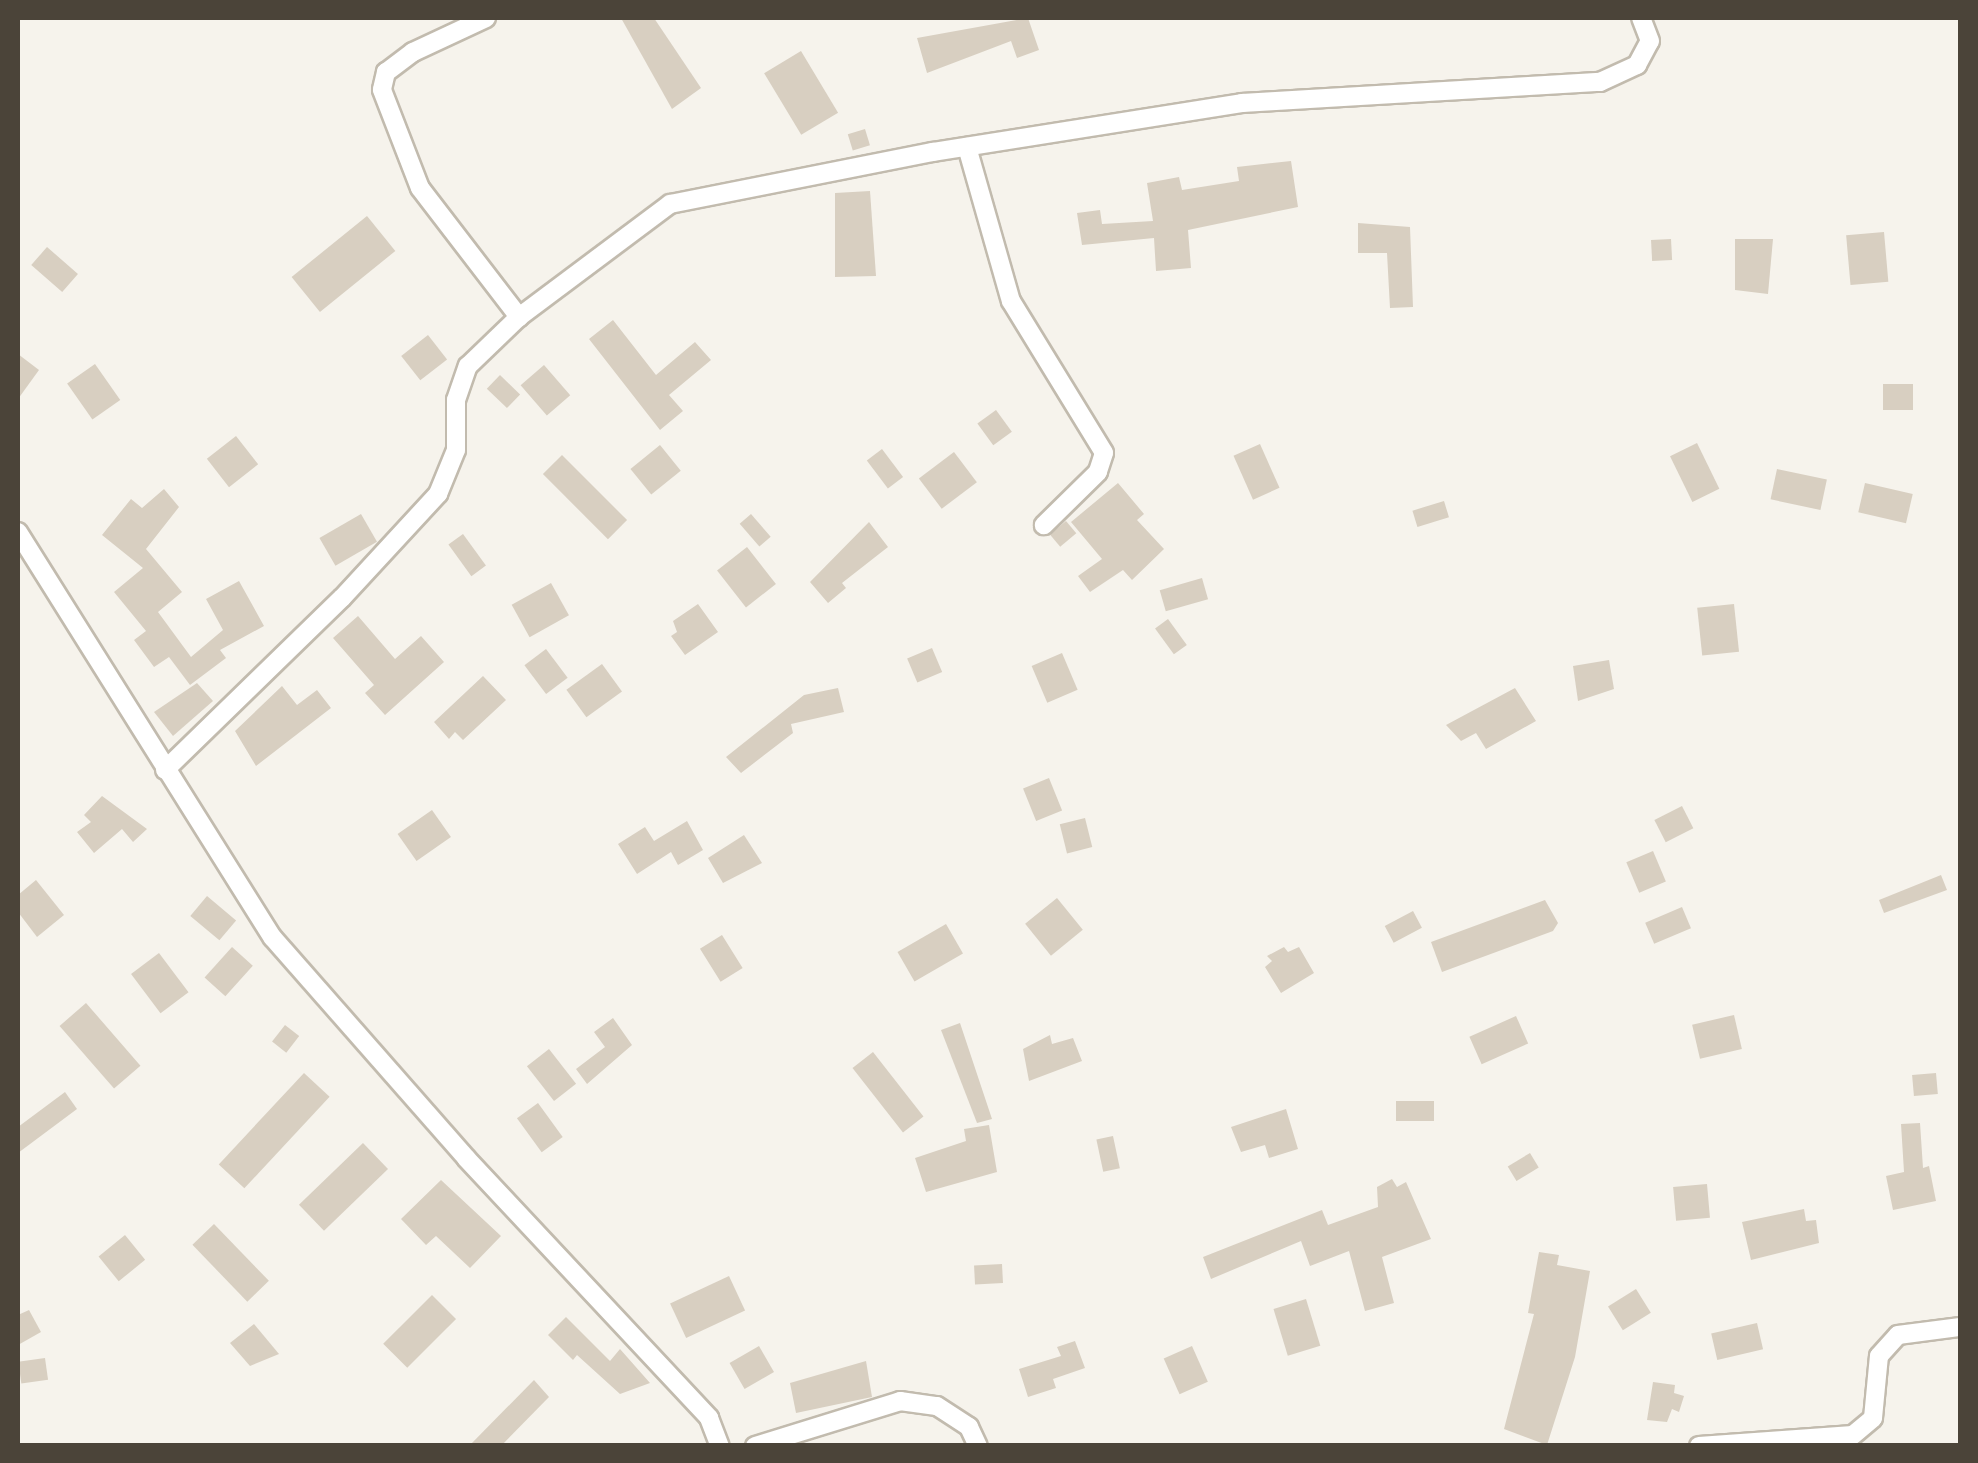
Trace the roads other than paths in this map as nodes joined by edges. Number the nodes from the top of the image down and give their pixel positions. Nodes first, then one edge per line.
1 (486, 18) edge
2 (1642, 18) edge
3 (967, 147) junction
4 (519, 317) junction
5 (1044, 524) dead end
6 (18, 532) edge
7 (165, 770) junction
8 (1960, 1327) edge
9 (720, 1446) edge
10 (755, 1446) edge
11 (978, 1446) edge
12 (1699, 1446) edge

1 - 4 street
2 - 3 street
3 - 4 street
3 - 5 street
4 - 7 street
6 - 7 street
7 - 9 street
8 - 12 street
10 - 11 street

